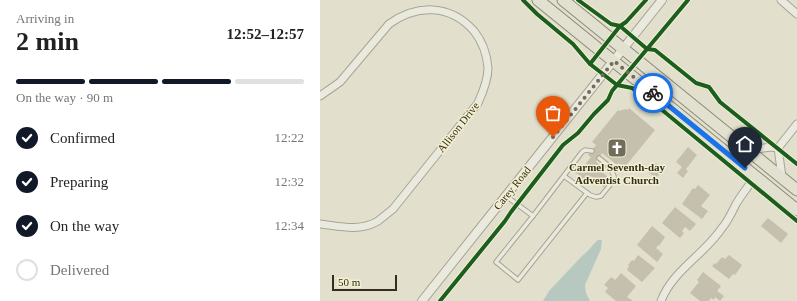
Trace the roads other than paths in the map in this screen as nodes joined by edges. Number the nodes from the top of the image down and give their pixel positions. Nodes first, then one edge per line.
1 (538, 0) edge
2 (563, 0) edge
3 (662, 0) edge
4 (781, 0) edge
5 (797, 14) edge
6 (623, 49) junction
7 (614, 61) junction
8 (320, 96) edge
9 (797, 124) edge
10 (778, 148) junction
11 (749, 150) junction
12 (592, 152) dead end
13 (599, 158) dead end
14 (564, 176) junction
15 (756, 176) junction
16 (782, 177) junction
17 (797, 190) edge
18 (587, 193) junction
19 (506, 196) junction
20 (797, 210) edge
21 (533, 216) junction
22 (320, 224) edge
23 (422, 301) edge
24 (661, 301) edge

1 - 7 main road
2 - 6 main road
3 - 6 street, Carey Road
4 - 5 street
6 - 7 street, Carey Road
6 - 11 main road
7 - 15 main road
7 - 19 street, Carey Road
8 - 22 street, Allison Drive
9 - 10 street
10 - 11 street
10 - 16 street
11 - 16 main road
12 - 14 lane
13 - 18 lane
14 - 18 lane
14 - 21 lane
15 - 20 main road
15 - 24 street
16 - 17 main road
18 - 21 lane
19 - 21 lane
19 - 23 street, Carey Road

